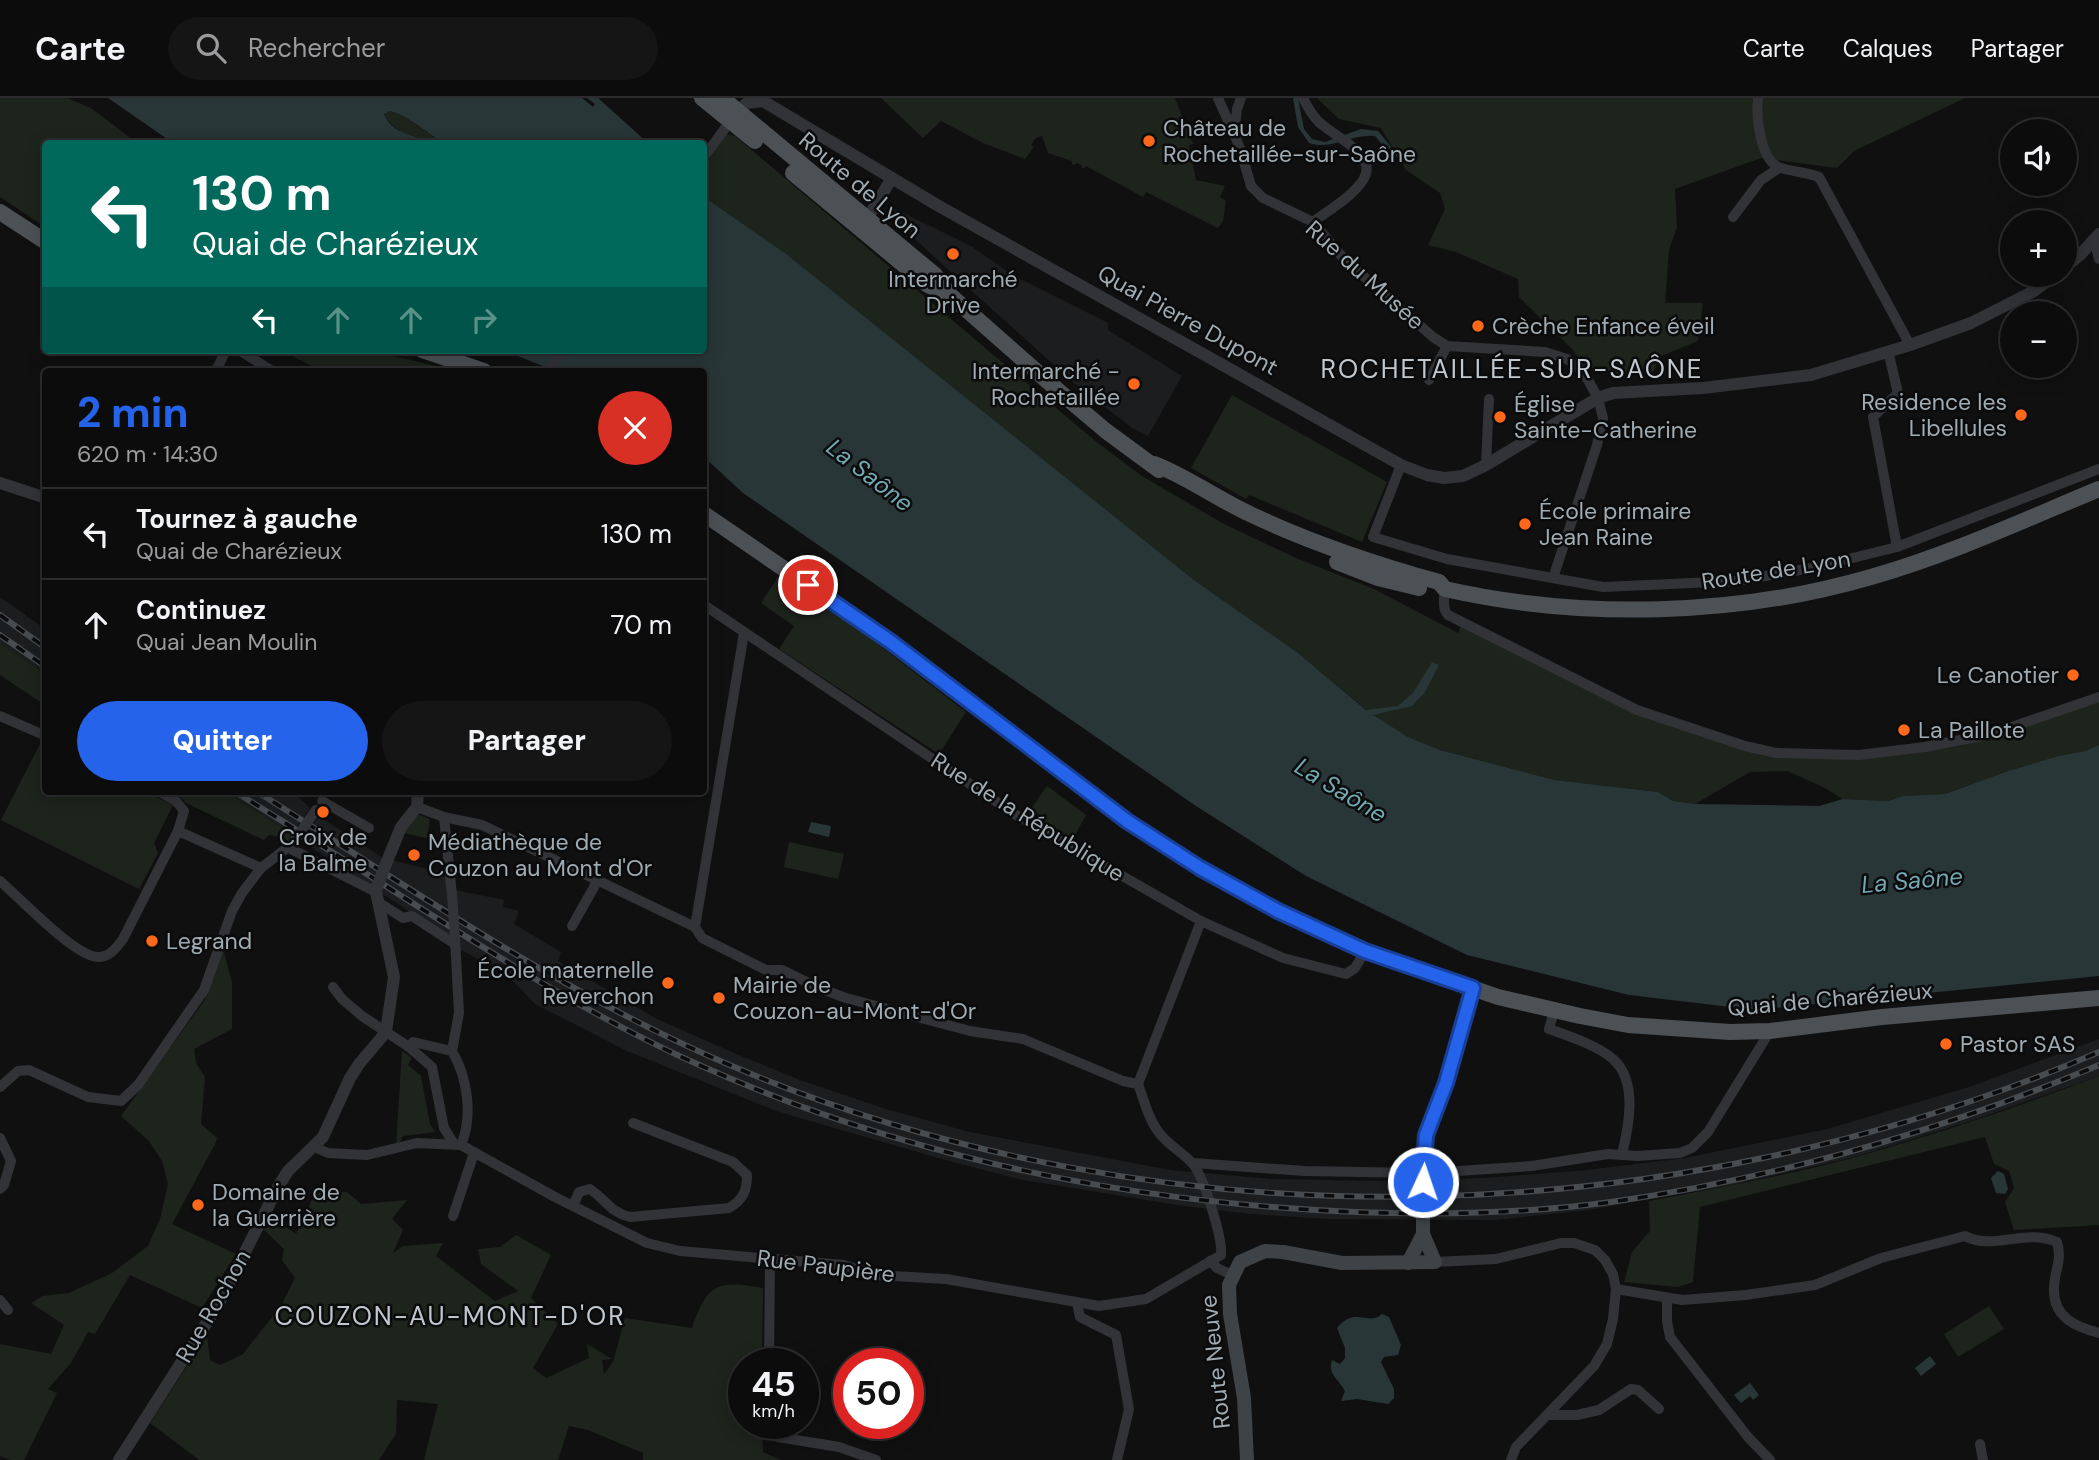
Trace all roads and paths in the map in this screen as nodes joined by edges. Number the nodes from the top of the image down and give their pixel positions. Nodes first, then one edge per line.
1 (702, 98) edge
2 (722, 98) edge
3 (1218, 98) edge
4 (1241, 98) edge
5 (1303, 98) edge
6 (1758, 98) edge
7 (761, 99) edge
8 (734, 116) junction
9 (1234, 135) junction
10 (707, 152) edge
11 (1779, 168) junction
12 (892, 178) junction
13 (0, 212) edge
14 (1733, 217) dead end
15 (867, 219) junction
16 (1312, 222) junction
17 (2096, 237) edge
18 (42, 239) edge
19 (2077, 255) edge
20 (2099, 259) edge
21 (2039, 287) edge
22 (951, 296) junction
23 (1910, 345) junction
24 (1447, 346) junction
25 (1888, 351) junction
26 (245, 354) edge
27 (434, 354) edge
28 (267, 368) edge
29 (475, 368) edge
30 (1429, 380) dead end
31 (1598, 398) junction
32 (1489, 399) dead end
33 (1401, 465) junction
34 (1486, 465) junction
35 (2099, 469) edge
36 (0, 483) edge
37 (2099, 489) edge
38 (42, 497) edge
39 (707, 516) edge
40 (1897, 547) junction
41 (1553, 578) junction
42 (1445, 589) junction
43 (707, 607) edge
44 (744, 633) junction
45 (2099, 697) edge
46 (0, 716) edge
47 (42, 734) edge
48 (165, 795) edge
49 (418, 795) edge
50 (322, 801) edge
51 (417, 807) junction
52 (444, 817) junction
53 (369, 828) dead end
54 (178, 831) junction
55 (291, 846) junction
56 (261, 868) junction
57 (598, 880) junction
58 (0, 881) edge
59 (377, 894) junction
60 (1200, 921) junction
61 (572, 926) dead end
62 (695, 927) junction
63 (455, 941) junction
64 (1365, 951) junction
65 (333, 986) dead end
66 (1473, 988) junction
67 (2099, 998) edge
68 (1554, 1011) junction
69 (1770, 1031) junction
70 (386, 1032) junction
71 (409, 1047) junction
72 (452, 1051) junction
73 (1138, 1084) junction
74 (0, 1087) edge
75 (633, 1123) dead end
76 (0, 1138) edge
77 (458, 1144) junction
78 (314, 1147) junction
79 (474, 1153) junction
80 (1622, 1154) junction
81 (1193, 1163) junction
82 (0, 1189) edge
83 (573, 1206) junction
84 (453, 1216) dead end
85 (1423, 1234) junction
86 (1221, 1255) junction
87 (770, 1258) junction
88 (1210, 1261) junction
89 (1241, 1262) junction
90 (1435, 1262) junction
91 (1408, 1263) junction
92 (1232, 1275) junction
93 (1616, 1289) junction
94 (1667, 1299) junction
95 (0, 1300) edge
96 (1077, 1303) junction
97 (8, 1310) dead end
98 (2099, 1333) edge
99 (769, 1348) edge
100 (1659, 1409) dead end
101 (1547, 1415) junction
102 (790, 1439) edge
103 (1980, 1444) dead end
104 (119, 1460) edge
105 (876, 1460) edge
106 (1118, 1460) edge
107 (1247, 1460) edge
108 (1511, 1460) edge
109 (1770, 1460) edge
110 (1983, 1460) edge

1 - 8 main road
2 - 8 main road
3 - 9 street, Rue du Musée
4 - 9 street
5 - 16 street
6 - 11 street
7 - 8 street, Quai Pierre Dupont
7 - 12 street, Quai Pierre Dupont
8 - 10 street
8 - 15 main road, Route de Lyon
8 - 22 main road, Route de Lyon
9 - 16 street, Rue du Musée
11 - 14 street
11 - 23 street
12 - 15 street
12 - 33 street, Quai Pierre Dupont
13 - 18 main road
15 - 22 main road, Route de Lyon
16 - 24 street, Rue du Musée
17 - 19 street
17 - 20 street
21 - 23 street
22 - 42 main road, Route de Lyon
23 - 25 street
24 - 30 street
24 - 31 street, Rue du Musée
25 - 31 street
25 - 40 street
26 - 28 street
27 - 29 main road
31 - 34 street, Quai Pierre Dupont
31 - 41 street
32 - 34 street
33 - 34 street, Quai Pierre Dupont
33 - 41 street
35 - 40 street
36 - 38 street
37 - 42 main road, Route de Lyon
39 - 64 main road, Quai de Charézieux
40 - 41 street
42 - 45 street
43 - 44 street, Rue de la République
44 - 60 street, Rue de la République
44 - 62 street
46 - 47 street
48 - 54 street
49 - 51 street
50 - 53 street
50 - 55 street, bridge
51 - 52 street
51 - 59 street, bridge
52 - 57 street
52 - 63 street, bridge
54 - 56 street
54 - 58 street
55 - 56 street
55 - 59 street
56 - 74 street
57 - 61 street
57 - 62 street
59 - 63 street
59 - 70 street
60 - 64 street, Rue de la République
60 - 73 street
62 - 73 street
63 - 72 street
64 - 66 main road, Quai de Charézieux
65 - 70 street
66 - 68 main road, Quai de Charézieux
66 - 85 main road
67 - 69 main road, Quai de Charézieux
68 - 69 main road, Quai de Charézieux
68 - 80 street
69 - 80 street
70 - 71 street
70 - 78 street, Rue Rochon
71 - 72 street
71 - 77 street
72 - 77 street
73 - 81 street
75 - 83 street
76 - 82 street
77 - 78 street
77 - 79 street, Rue Paupière
78 - 104 street, Rue Rochon
79 - 83 street, Rue Paupière
79 - 84 street
80 - 81 street
81 - 86 street
83 - 87 street, Rue Paupière
85 - 90 main road
85 - 91 main road
86 - 88 street, Rue Paupière
86 - 89 street
87 - 96 street, Rue Paupière
87 - 99 street
88 - 92 street
88 - 96 street, Rue Paupière
89 - 91 main road
89 - 92 main road, Route Neuve
90 - 91 main road
90 - 93 street
92 - 107 main road, Route Neuve
93 - 94 street
93 - 101 street
94 - 98 street
94 - 109 street
95 - 97 street
96 - 106 street
100 - 101 street
101 - 108 street
102 - 105 street
103 - 110 street

